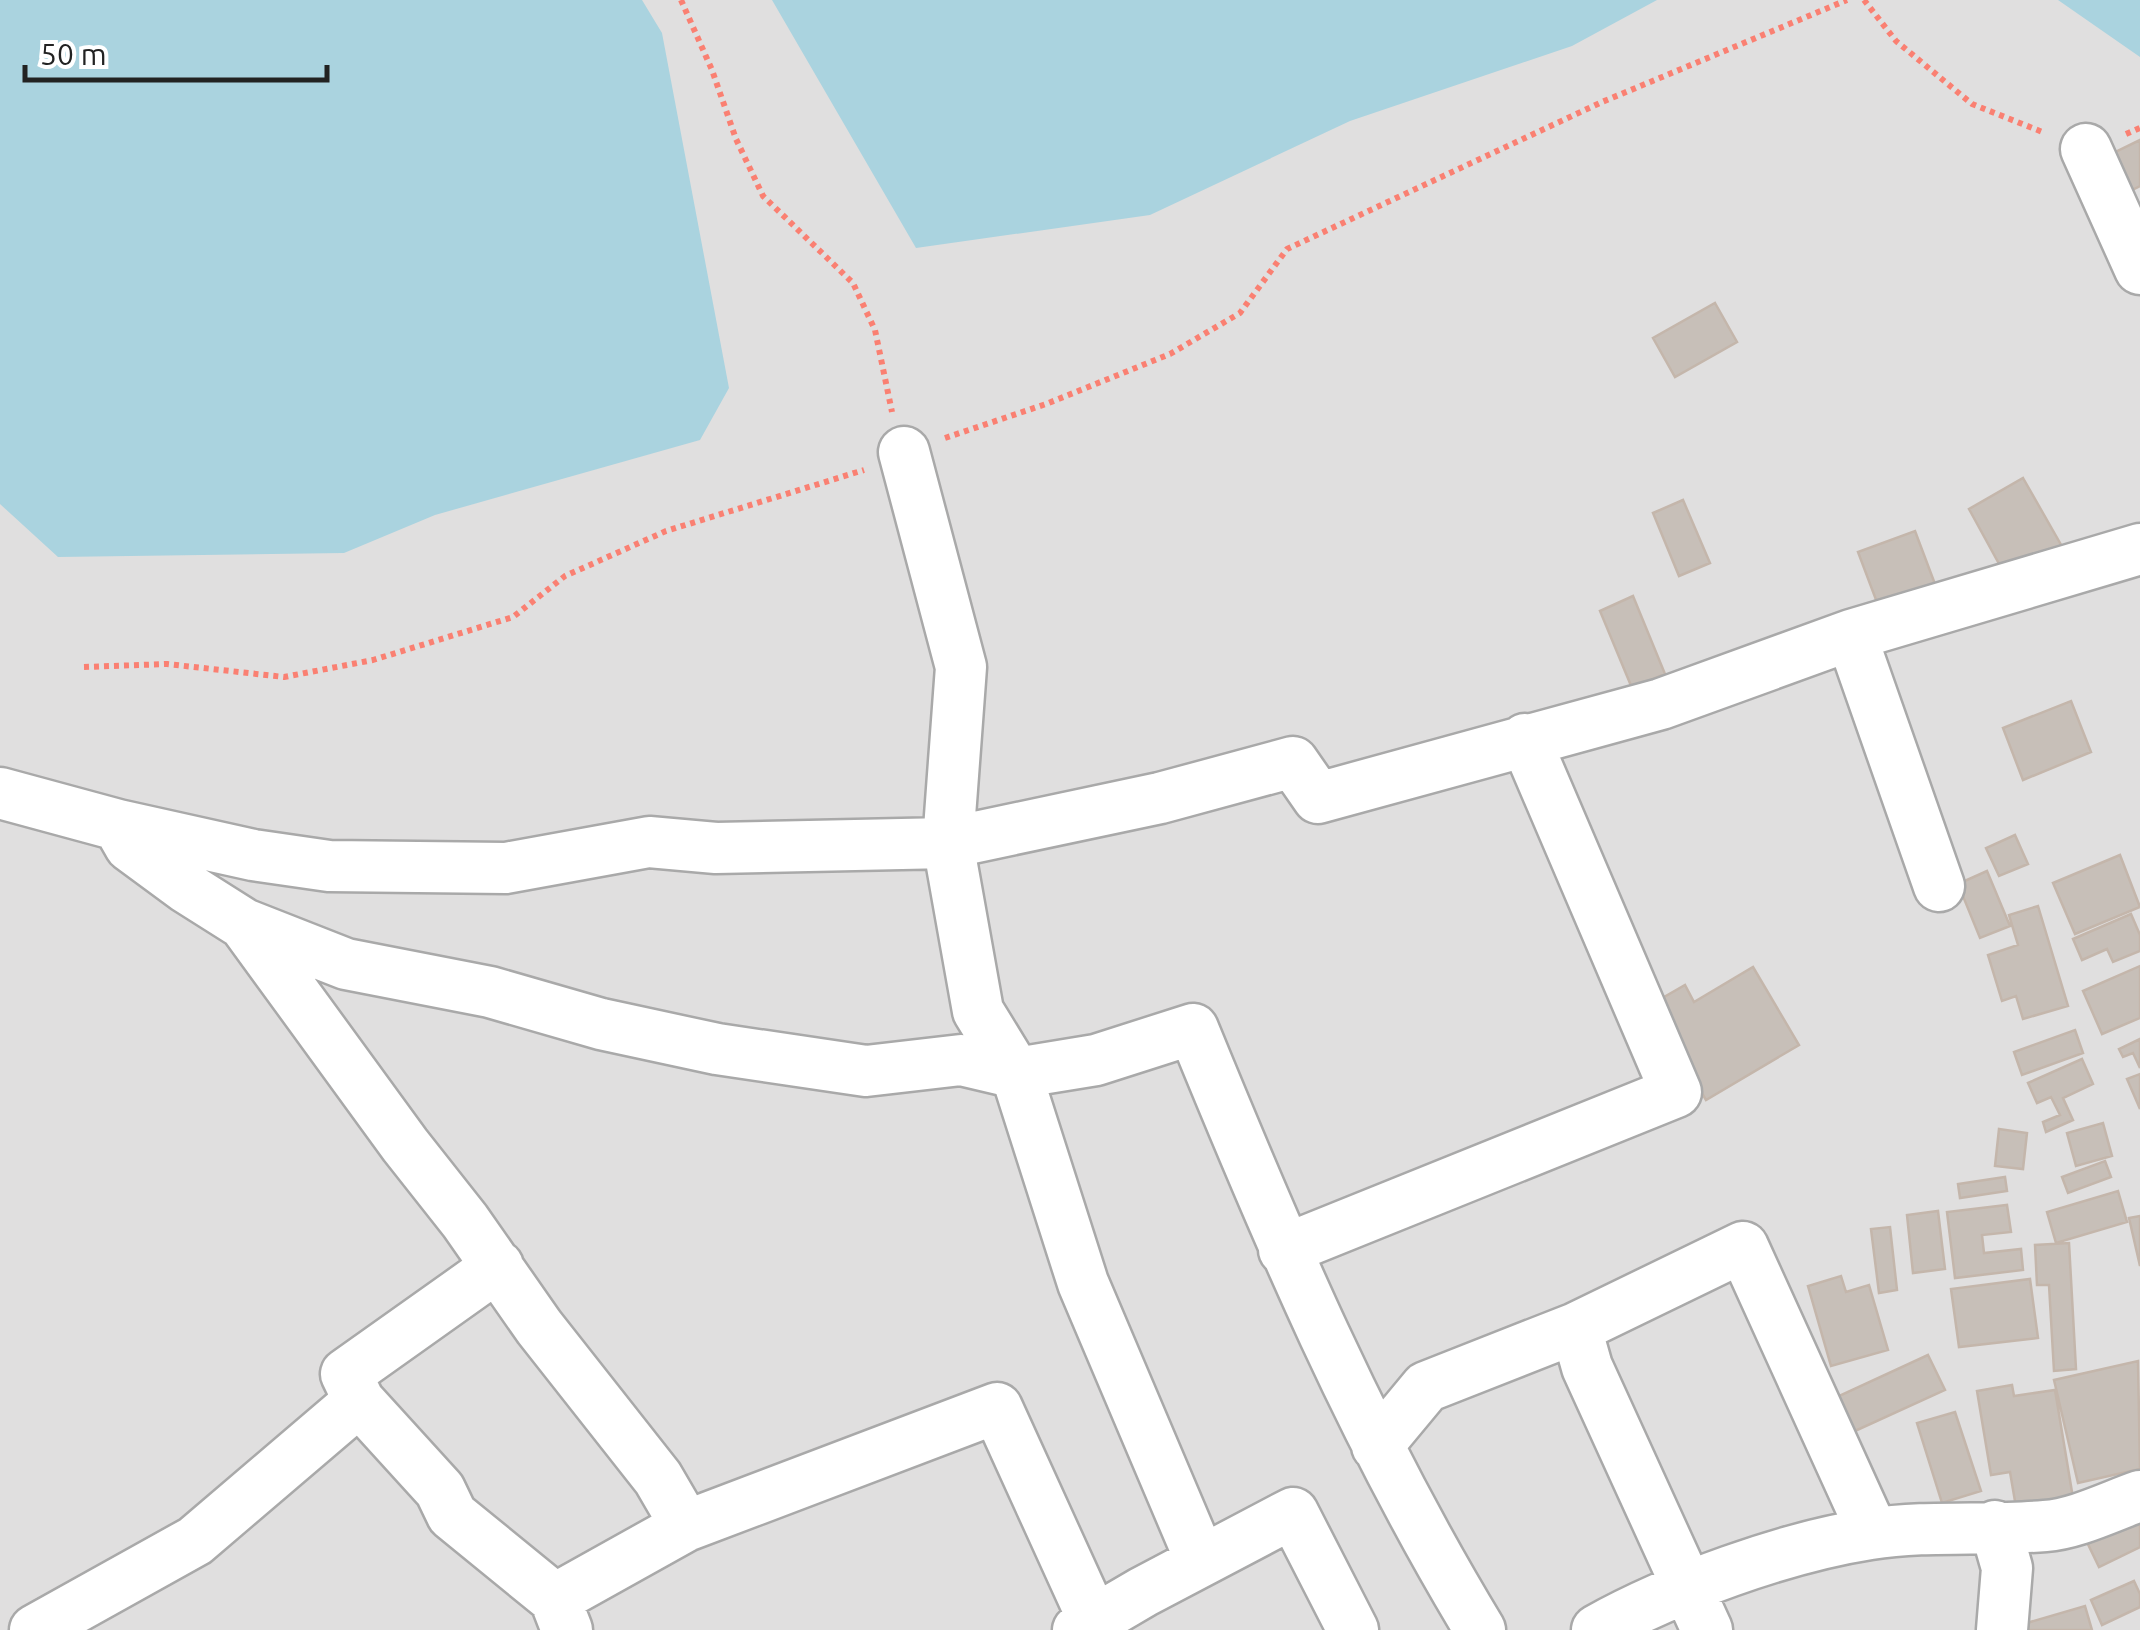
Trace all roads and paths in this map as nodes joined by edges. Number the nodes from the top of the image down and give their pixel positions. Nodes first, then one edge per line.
1 (681, 0) edge
2 (1847, 0) edge
3 (1864, 0) edge
4 (2140, 128) edge
5 (2086, 150) junction
6 (2140, 269) edge
7 (904, 452) junction
8 (2140, 549) edge
9 (1851, 635) junction
10 (84, 667) dead end
11 (1526, 739) junction
12 (0, 793) edge
13 (118, 825) junction
14 (948, 843) junction
15 (1938, 886) dead end
16 (244, 924) junction
17 (1016, 1073) junction
18 (1284, 1250) junction
19 (498, 1266) junction
20 (1576, 1328) junction
21 (359, 1402) junction
22 (1377, 1446) junction
23 (2140, 1496) edge
24 (686, 1526) junction
25 (1995, 1526) junction
26 (1873, 1534) junction
27 (1201, 1561) junction
28 (1696, 1610) edge
29 (561, 1615) edge
30 (1090, 1628) edge
31 (35, 1630) edge
32 (1353, 1630) edge
33 (1480, 1630) edge
34 (1597, 1630) edge
35 (2002, 1630) edge

1 - 7 path
2 - 7 path
3 - 5 path
4 - 5 path
5 - 6 street
7 - 10 path
7 - 14 street
8 - 9 street
9 - 11 street
9 - 15 street
11 - 14 street
11 - 18 street
12 - 13 street
13 - 14 street
13 - 16 street
14 - 17 street
16 - 17 street
16 - 19 street
17 - 18 street
17 - 27 street
18 - 22 street
19 - 21 street
19 - 24 street
20 - 22 street
20 - 26 street
20 - 28 street
21 - 29 street
21 - 31 street
22 - 33 street
23 - 25 street
24 - 29 street
24 - 30 street
25 - 26 street
25 - 35 street
26 - 28 street
27 - 30 street
27 - 32 street
28 - 34 street

